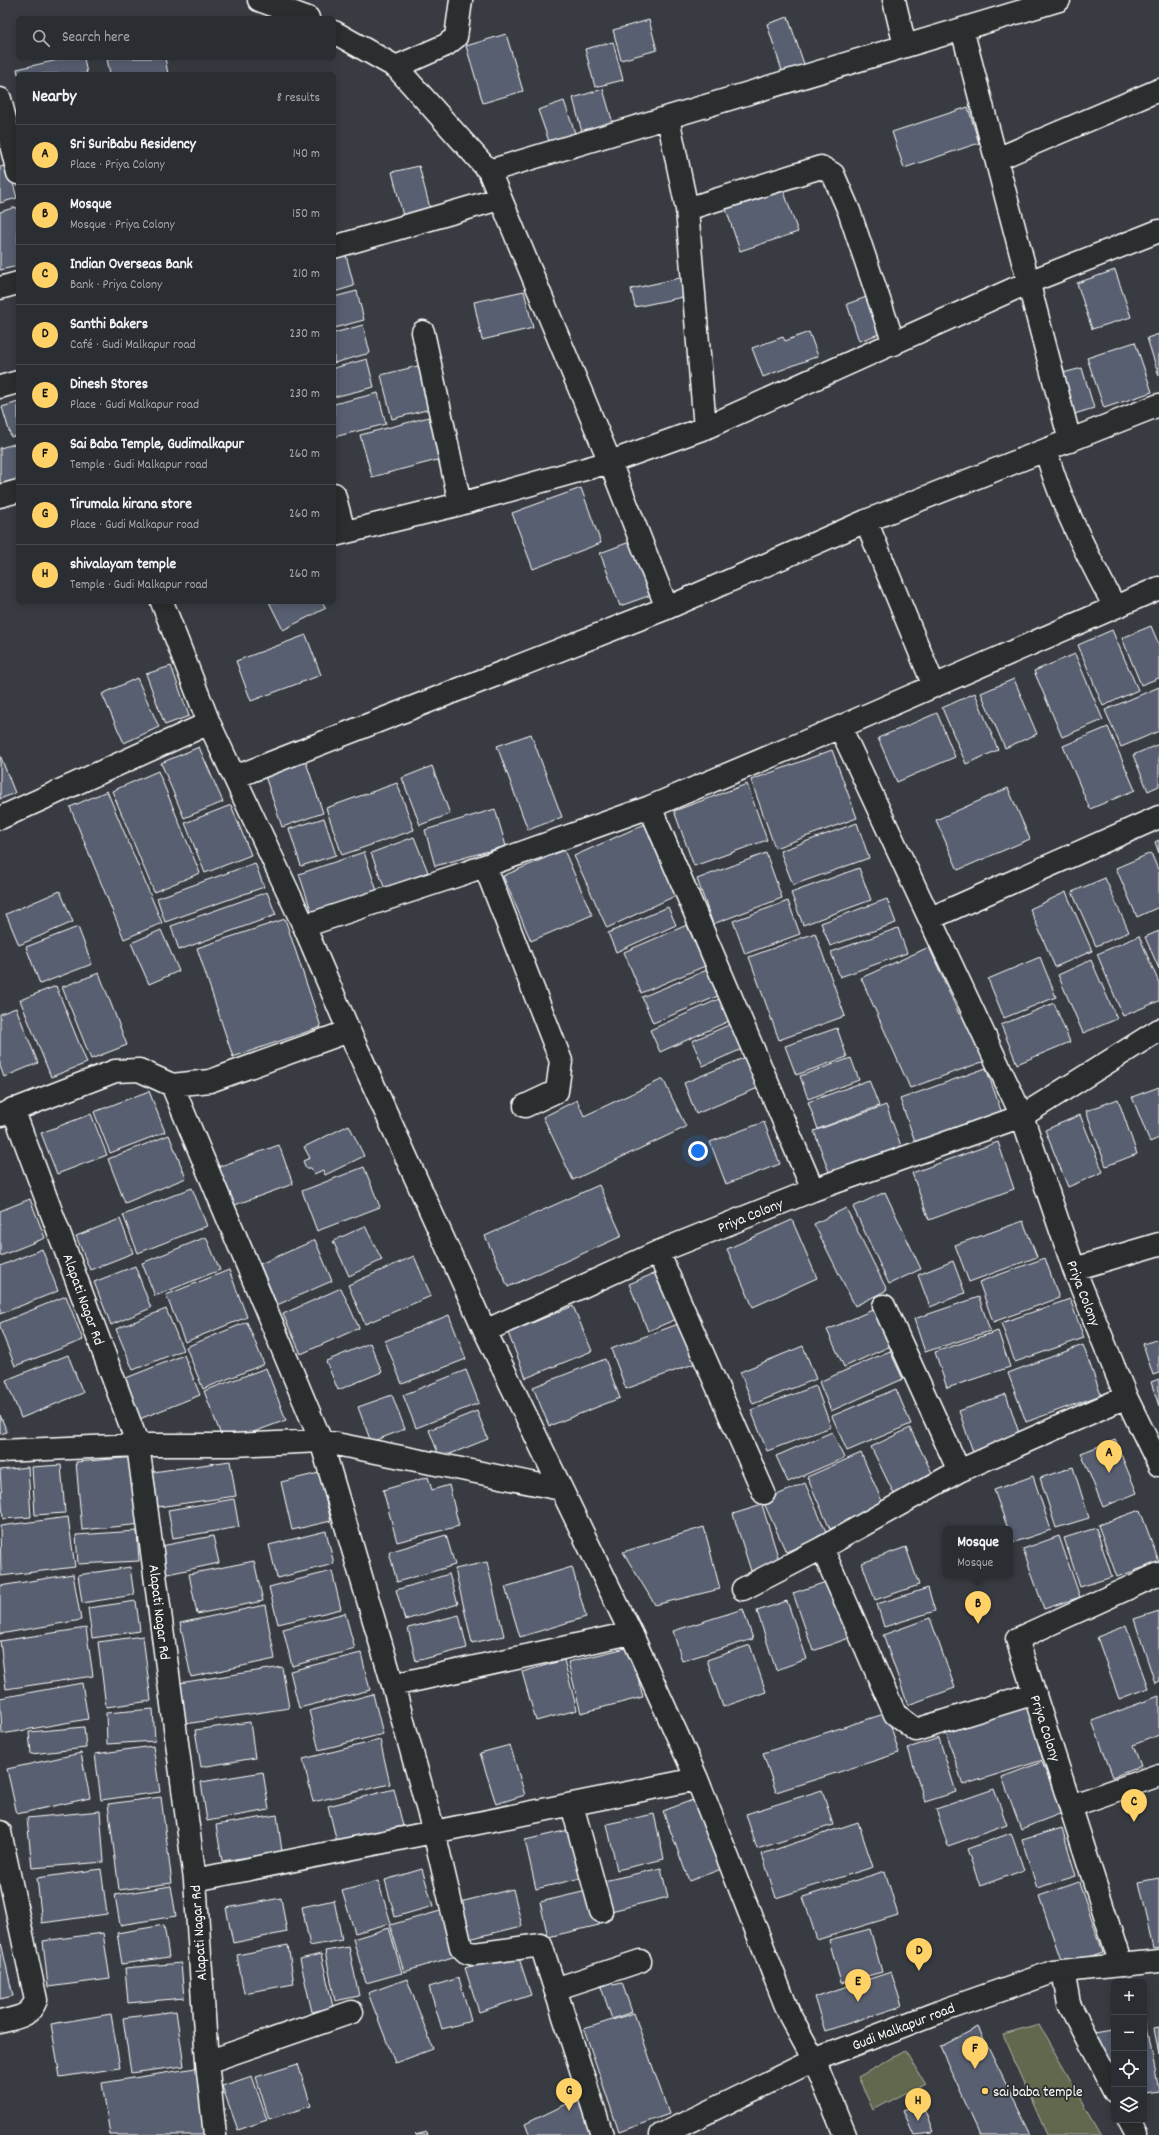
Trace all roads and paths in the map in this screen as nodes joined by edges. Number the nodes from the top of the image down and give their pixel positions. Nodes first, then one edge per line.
1 (259, 0) edge
2 (461, 0) edge
3 (894, 0) edge
4 (1059, 0) edge
5 (303, 16) edge
6 (962, 29) junction
7 (336, 33) edge
8 (905, 46) junction
9 (396, 67) junction
10 (1159, 90) edge
11 (0, 99) edge
12 (668, 118) junction
13 (997, 159) junction
14 (16, 166) edge
15 (489, 172) junction
16 (500, 199) junction
17 (687, 209) junction
18 (1159, 231) edge
19 (336, 246) edge
20 (1029, 282) junction
21 (16, 284) edge
22 (0, 288) edge
23 (423, 332) dead end
24 (894, 344) junction
25 (16, 383) edge
26 (0, 387) edge
27 (1159, 406) edge
28 (706, 428) junction
29 (1070, 441) junction
30 (1046, 450) junction
31 (610, 462) junction
32 (16, 492) edge
33 (0, 496) edge
34 (460, 504) junction
35 (336, 510) edge
36 (866, 521) junction
37 (339, 534) edge
38 (1159, 588) edge
39 (163, 604) edge
40 (1115, 607) junction
41 (667, 608) junction
42 (934, 686) junction
43 (209, 723) junction
44 (840, 727) junction
45 (235, 776) junction
46 (650, 807) junction
47 (1159, 816) edge
48 (0, 818) edge
49 (485, 866) junction
50 (931, 918) junction
51 (304, 926) junction
52 (1159, 1030) edge
53 (349, 1031) junction
54 (172, 1085) junction
55 (524, 1106) dead end
56 (7, 1112) edge
57 (1022, 1116) junction
58 (813, 1190) junction
59 (1159, 1244) edge
60 (658, 1252) junction
61 (1074, 1269) junction
62 (884, 1306) dead end
63 (485, 1331) junction
64 (1126, 1397) junction
65 (321, 1441) junction
66 (138, 1445) junction
67 (0, 1451) edge
68 (1159, 1465) edge
69 (959, 1471) junction
70 (561, 1489) junction
71 (764, 1493) dead end
72 (822, 1548) junction
73 (1159, 1574) edge
74 (743, 1589) dead end
75 (631, 1633) junction
76 (393, 1685) junction
77 (1035, 1693) junction
78 (1159, 1775) edge
79 (697, 1779) junction
80 (572, 1805) junction
81 (1071, 1806) junction
82 (0, 1832) edge
83 (434, 1832) junction
84 (195, 1880) junction
85 (601, 1911) dead end
86 (1159, 1960) edge
87 (640, 1961) dead end
88 (1121, 1965) junction
89 (1063, 1971) junction
90 (555, 1989) junction
91 (352, 2012) dead end
92 (0, 2022) edge
93 (814, 2060) junction
94 (207, 2062) junction
95 (1112, 2087) edge
96 (1130, 2123) edge
97 (215, 2135) edge
98 (602, 2135) edge
99 (661, 2135) edge
100 (845, 2135) edge
101 (1136, 2135) edge

1 - 5 street
2 - 9 street
3 - 8 street
4 - 6 street
6 - 8 street
6 - 13 street
7 - 9 street
8 - 12 street
9 - 15 street
10 - 13 street
11 - 14 street
12 - 15 street
12 - 17 street
13 - 20 street
15 - 16 street
16 - 19 street
16 - 31 street
17 - 24 street
17 - 28 street
18 - 20 street
20 - 24 street
20 - 29 street
21 - 22 street
23 - 34 street
24 - 28 street
25 - 26 street
27 - 29 street
28 - 31 street
29 - 30 street
30 - 36 street
30 - 40 street
31 - 34 street
31 - 41 street
32 - 33 street
34 - 37 street
35 - 37 street
36 - 41 street
36 - 42 street
38 - 40 street
39 - 43 street
40 - 42 street
41 - 45 street
42 - 44 street
43 - 45 street
43 - 48 street
44 - 46 street
44 - 50 street
45 - 51 street
46 - 49 street
46 - 58 street
47 - 50 street
49 - 51 street
49 - 55 street
50 - 57 street
51 - 53 street
52 - 57 street, Priya Colony
53 - 54 street
53 - 63 street
54 - 56 street
54 - 65 street
56 - 66 street, Alapati Nagar Rd
57 - 58 street, Priya Colony
57 - 61 street, Priya Colony
58 - 60 street, Priya Colony
59 - 61 street
60 - 63 street, Priya Colony
60 - 71 street
61 - 64 street, Priya Colony
62 - 69 street
63 - 70 street
64 - 68 street, Priya Colony
64 - 69 street
65 - 66 street
65 - 70 street
65 - 76 street
66 - 67 street
66 - 84 street, Alapati Nagar Rd
69 - 72 street
70 - 75 street
72 - 74 street
72 - 77 street
73 - 77 street, Priya Colony
75 - 76 street
75 - 79 street
76 - 83 street
77 - 81 street, Priya Colony
78 - 81 street
79 - 80 street
79 - 93 street
80 - 83 street
80 - 85 street
81 - 88 street, Priya Colony
82 - 92 street
83 - 84 street
83 - 90 street
84 - 94 street, Alapati Nagar Rd
86 - 88 street, Gudi Malkapur road
87 - 90 street
88 - 89 street, Gudi Malkapur road
89 - 93 street, Gudi Malkapur road
89 - 95 street
90 - 98 street
91 - 94 street
93 - 99 street, Gudi Malkapur road
93 - 100 street
94 - 97 street, Alapati Nagar Rd
96 - 101 street

